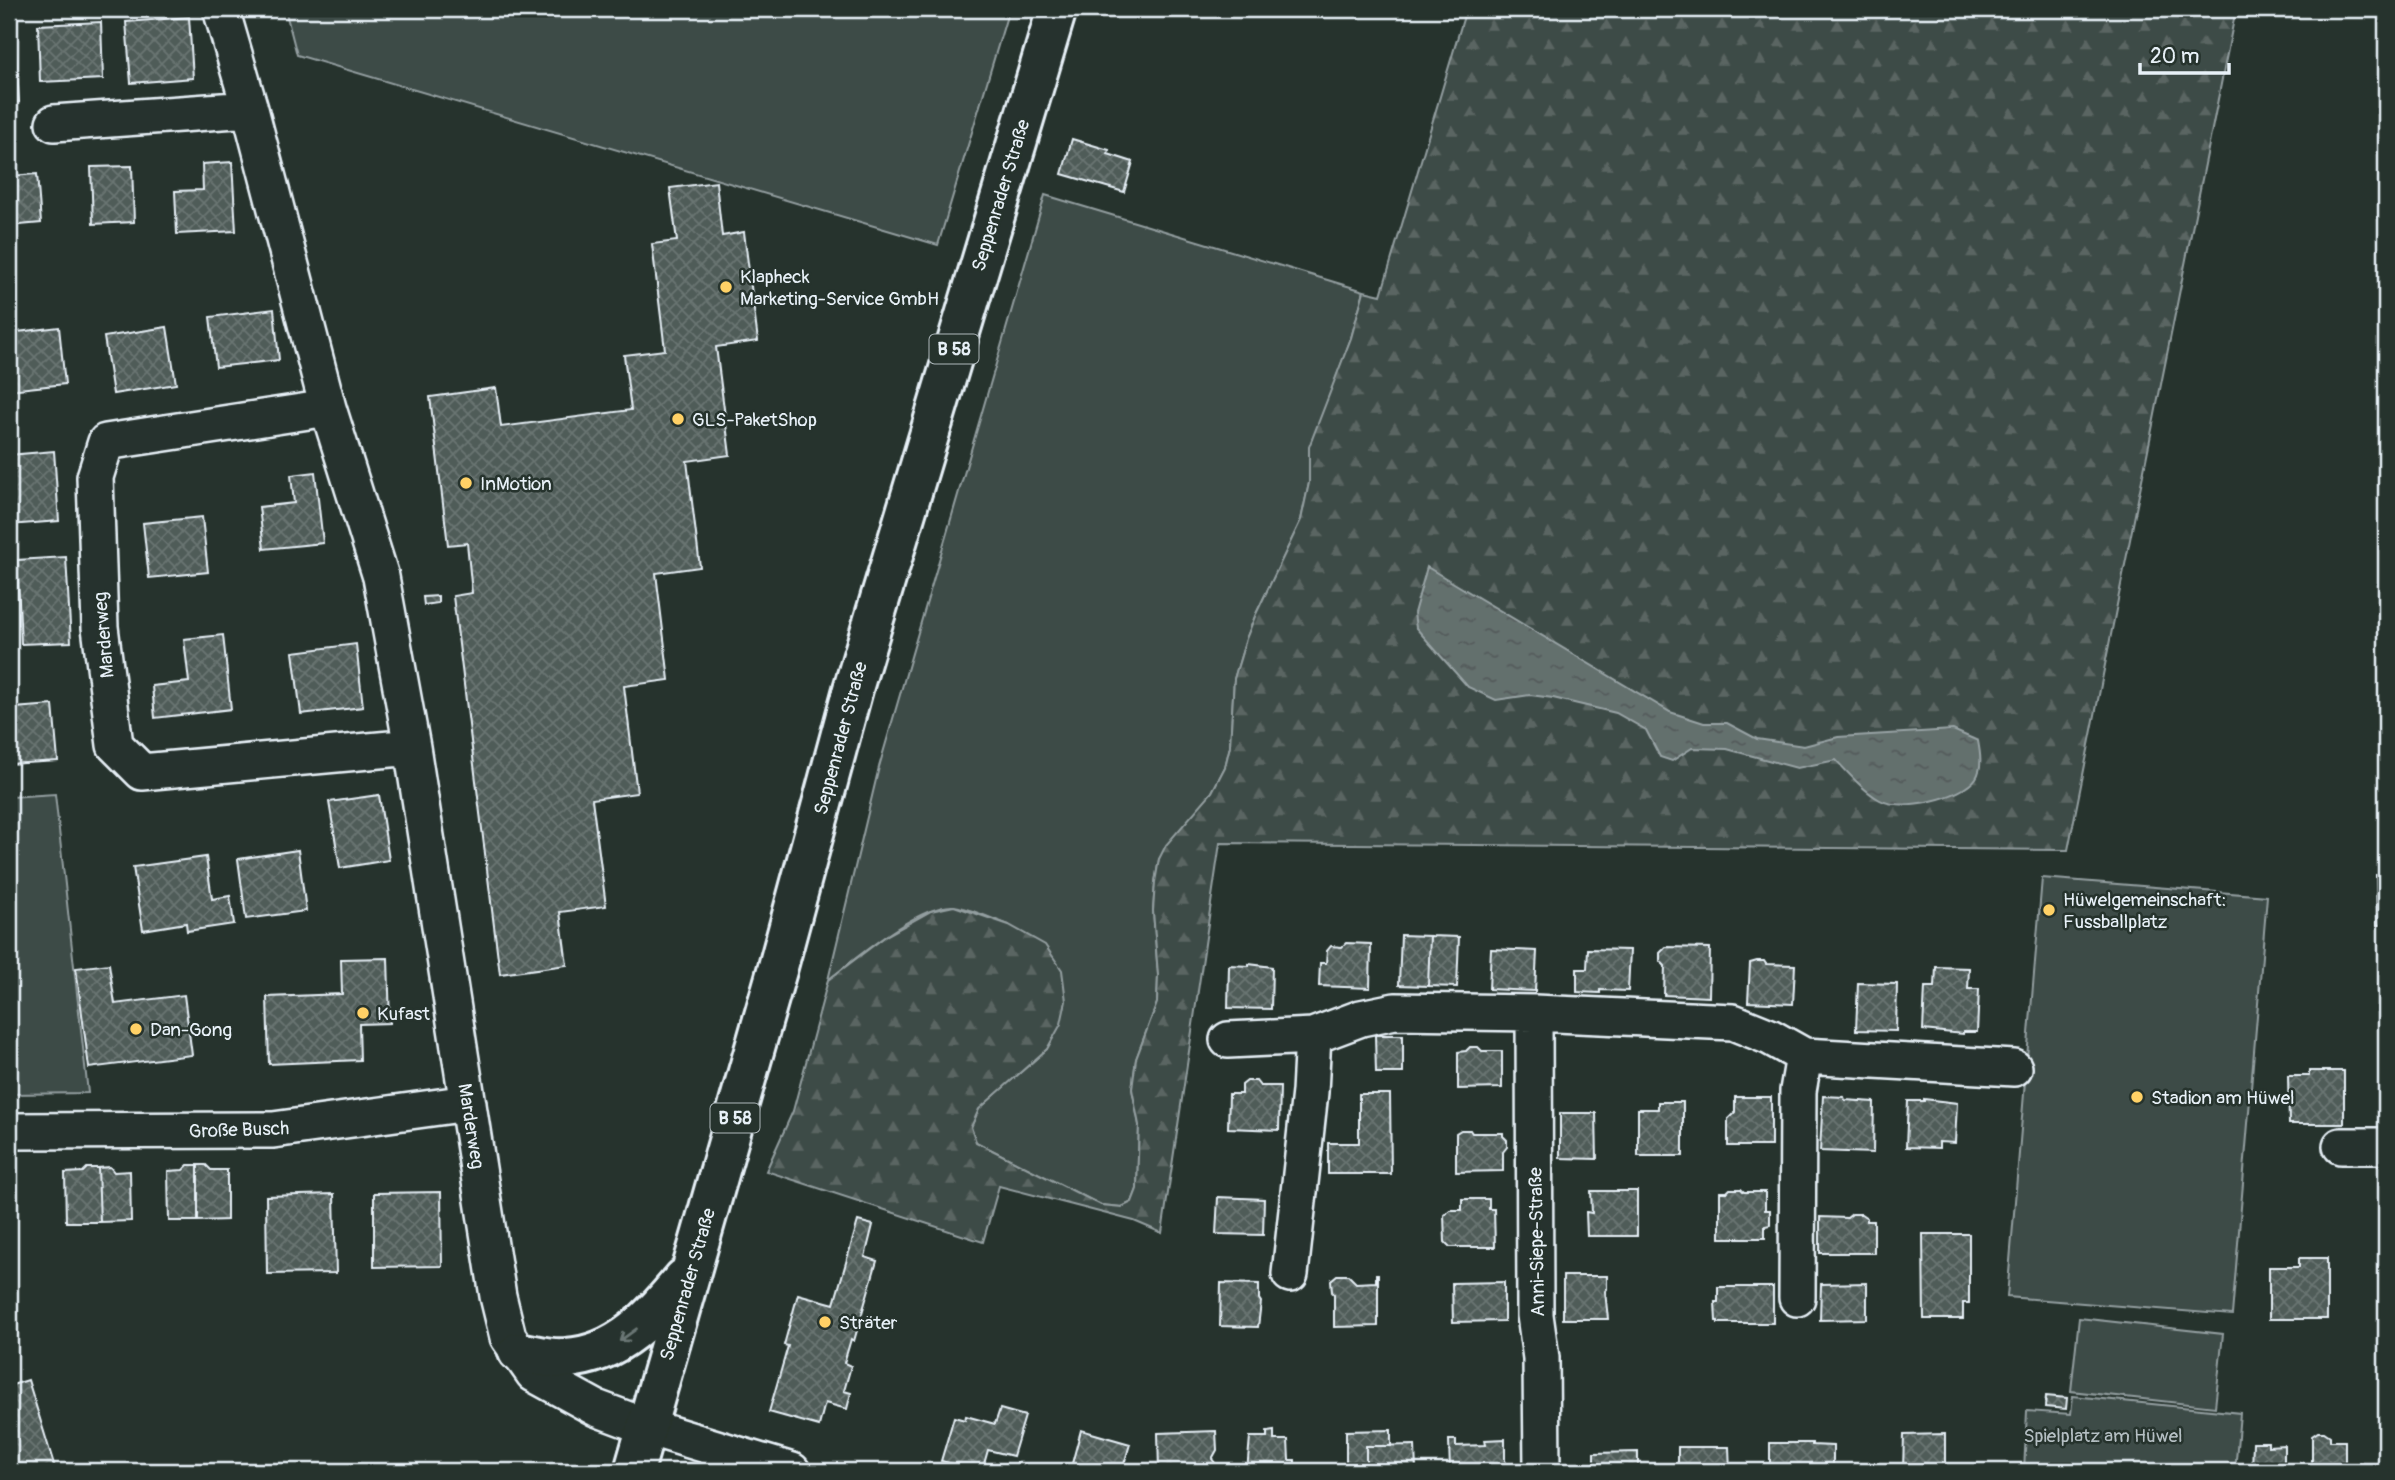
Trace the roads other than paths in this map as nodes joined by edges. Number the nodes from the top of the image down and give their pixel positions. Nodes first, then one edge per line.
1 (221, 9) edge
2 (1057, 9) edge
3 (250, 110) junction
4 (54, 123) dead end
5 (328, 408) junction
6 (412, 747) junction
7 (1534, 1013) junction
8 (1313, 1036) junction
9 (1228, 1040) dead end
10 (1804, 1056) junction
11 (2014, 1068) dead end
12 (468, 1103) junction
13 (9, 1131) edge
14 (2341, 1146) dead end
15 (2386, 1146) edge
16 (692, 1269) junction
17 (1290, 1274) dead end
18 (1797, 1298) dead end
19 (518, 1352) junction
20 (647, 1427) junction
21 (634, 1471) edge
22 (792, 1471) edge
23 (1542, 1471) edge

1 - 3 street, Marderweg
2 - 16 main road, Seppenrader Straße / B 58
3 - 4 street
3 - 5 street, Marderweg
5 - 6 street, Marderweg
5 - 6 street, Marderweg
6 - 12 street, Marderweg
7 - 8 street
7 - 10 street
7 - 23 street, Anni-Siepe-Straße
8 - 9 street
8 - 17 street
10 - 11 street
10 - 18 street
12 - 13 street, Große Busch
12 - 19 street, Marderweg
14 - 15 street
16 -> 19 main road
16 - 20 main road, Seppenrader Straße / B 58
19 - 20 street, Marderweg
20 - 21 main road, Seppenrader Straße / B 58
20 - 22 street, Marderweg

